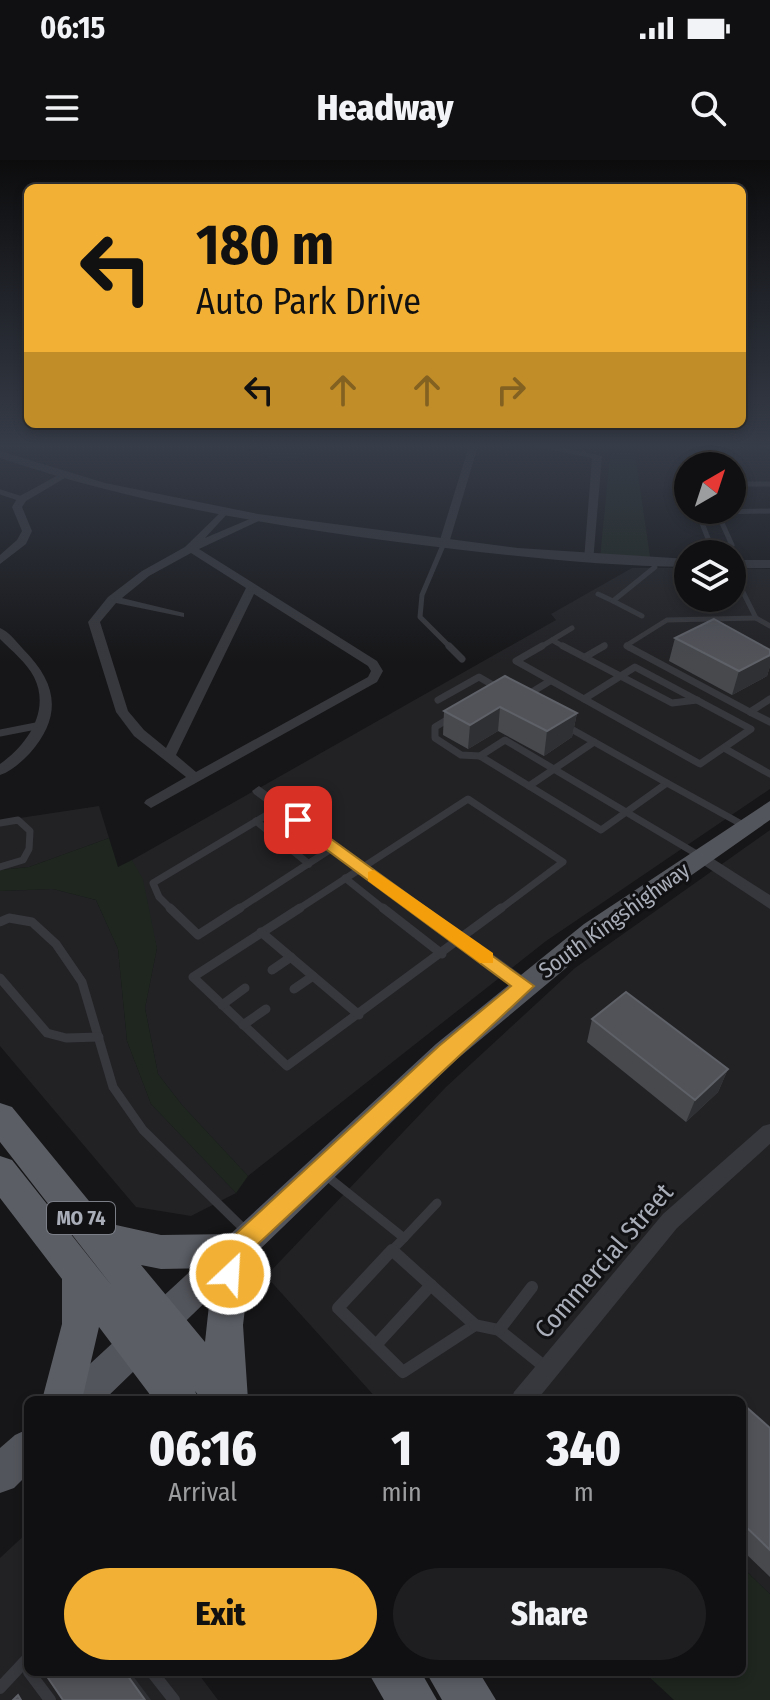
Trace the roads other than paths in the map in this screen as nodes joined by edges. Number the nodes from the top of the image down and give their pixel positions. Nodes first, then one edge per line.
1 (22, 518) edge
2 (218, 518) edge
3 (247, 518) edge
4 (452, 518) edge
5 (592, 518) edge
6 (256, 520) junction
7 (444, 543) junction
8 (190, 548) junction
9 (6, 549) edge
10 (589, 560) junction
11 (0, 561) edge
12 (654, 563) junction
13 (674, 563) edge
14 (746, 565) edge
15 (768, 566) edge
16 (252, 587) junction
17 (598, 594) dead end
18 (746, 598) edge
19 (112, 599) junction
20 (613, 601) junction
21 (180, 615) dead end
22 (642, 616) dead end
23 (756, 618) junction
24 (770, 626) edge
25 (572, 628) dead end
26 (0, 632) edge
27 (552, 640) junction
28 (605, 645) dead end
29 (585, 657) junction
30 (462, 659) dead end
31 (621, 676) junction
32 (550, 681) junction
33 (499, 688) junction
34 (532, 692) edge
35 (511, 695) edge
36 (486, 696) edge
37 (584, 699) junction
38 (770, 699) edge
39 (438, 700) dead end
40 (697, 700) junction
41 (461, 711) edge
42 (750, 712) junction
43 (552, 718) edge
44 (770, 722) edge
45 (42, 725) junction
46 (0, 733) edge
47 (594, 742) junction
48 (724, 748) junction
49 (480, 756) junction
50 (168, 757) junction
51 (554, 769) junction
52 (0, 771) edge
53 (770, 774) edge
54 (195, 778) junction
55 (667, 783) junction
56 (529, 786) junction
57 (259, 791) dead end
58 (151, 803) dead end
59 (280, 807) junction
60 (770, 809) edge
61 (627, 812) junction
62 (256, 821) junction
63 (0, 823) edge
64 (745, 826) junction
65 (334, 847) junction
66 (701, 856) junction
67 (309, 864) junction
68 (0, 867) edge
69 (361, 867) junction
70 (345, 878) junction
71 (770, 903) edge
72 (0, 922) edge
73 (261, 932) junction
74 (461, 939) junction
75 (442, 954) junction
76 (291, 957) junction
77 (272, 970) dead end
78 (313, 976) junction
79 (0, 978) edge
80 (524, 986) junction
81 (245, 988) dead end
82 (294, 989) dead end
83 (222, 1005) junction
84 (266, 1009) dead end
85 (359, 1015) junction
86 (243, 1025) junction
87 (99, 1037) junction
88 (0, 1117) edge
89 (770, 1132) edge
90 (319, 1170) junction
91 (0, 1171) edge
92 (437, 1203) dead end
93 (98, 1238) junction
94 (404, 1238) junction
95 (242, 1243) junction
96 (393, 1251) junction
97 (80, 1274) junction
98 (431, 1285) junction
99 (532, 1287) dead end
100 (475, 1325) junction
101 (499, 1330) junction
102 (149, 1332) junction
103 (376, 1345) junction
104 (548, 1369) junction
105 (63, 1396) edge
106 (82, 1396) edge
107 (177, 1396) edge
108 (223, 1396) edge
109 (227, 1396) edge
110 (525, 1396) edge
111 (24, 1452) edge
112 (0, 1474) edge
113 (24, 1668) edge
114 (34, 1676) edge
115 (155, 1676) edge
116 (394, 1676) edge
117 (452, 1676) edge
118 (0, 1688) edge
119 (50, 1700) edge
120 (174, 1700) edge
121 (413, 1700) edge
122 (472, 1700) edge

1 - 9 street
2 - 8 street
3 - 6 street
4 - 7 street
5 - 10 street
6 - 7 street
6 - 8 street
7 - 10 street
7 - 30 lane
8 - 16 street
8 - 19 street
9 - 11 street
10 - 12 street
12 - 13 street
12 - 20 lane
14 - 15 street
16 - 50 street
16 - 54 street
17 - 20 lane
18 - 23 lane
19 - 21 street
19 - 50 street
20 - 22 lane
23 - 24 lane
23 - 42 lane
25 - 27 lane
26 - 45 street
27 - 29 lane
27 - 32 lane
28 - 29 lane
29 - 31 lane
31 - 37 lane
31 - 40 lane
31 - 40 lane
32 - 34 lane
32 - 37 lane
33 - 35 lane
33 - 36 lane
33 - 39 lane
37 - 48 lane
38 - 42 lane
40 - 48 lane
41 - 49 lane
42 - 44 lane
43 - 47 lane
45 - 46 lane
45 - 52 street
47 - 51 lane
47 - 55 lane
48 - 53 lane
49 - 51 lane
49 - 56 lane
50 - 54 street
51 - 56 lane
51 - 61 lane
54 - 58 street
55 - 61 lane
55 - 64 lane
56 - 61 lane
57 - 59 street
59 - 62 lane
59 - 65 street
60 - 64 main road, South Kingshighway
61 - 66 lane
62 - 67 lane
62 - 67 lane
63 - 68 lane
64 - 66 main road, South Kingshighway
65 - 67 lane
65 - 69 street
66 - 71 street
66 - 80 main road, South Kingshighway
69 - 70 lane
69 - 74 street
69 - 74 lane
70 - 73 lane
70 - 75 lane
72 - 87 lane
73 - 76 lane
73 - 83 lane
74 - 75 lane
74 - 80 street
75 - 85 lane
76 - 77 lane
76 - 78 lane
78 - 82 lane
78 - 85 lane
79 - 87 lane
80 - 90 main road, South Kingshighway
81 - 83 lane
83 - 86 lane
84 - 86 lane
85 - 86 lane
87 - 95 lane
88 - 93 highway, MO 74
89 - 104 street, Commercial Street
90 - 94 lane
90 - 95 main road, South Kingshighway
91 - 97 highway, MO 74
92 - 94 lane
93 - 95 highway
93 - 102 highway, MO 74
94 - 96 lane
95 - 102 main road, South Kingshighway
95 - 109 highway
96 - 98 lane
96 - 103 lane
97 - 102 highway, MO 74
97 - 105 highway
98 - 100 lane
98 - 103 lane
99 - 101 lane
100 - 101 lane
100 - 103 lane
101 - 104 lane
102 - 106 main road, South Kingshighway
102 - 107 highway
102 - 108 highway, MO 74
104 - 110 street, Commercial Street
111 - 112 main road
113 - 118 lane
114 - 119 lane
115 - 120 lane
116 - 121 highway
117 - 122 highway

